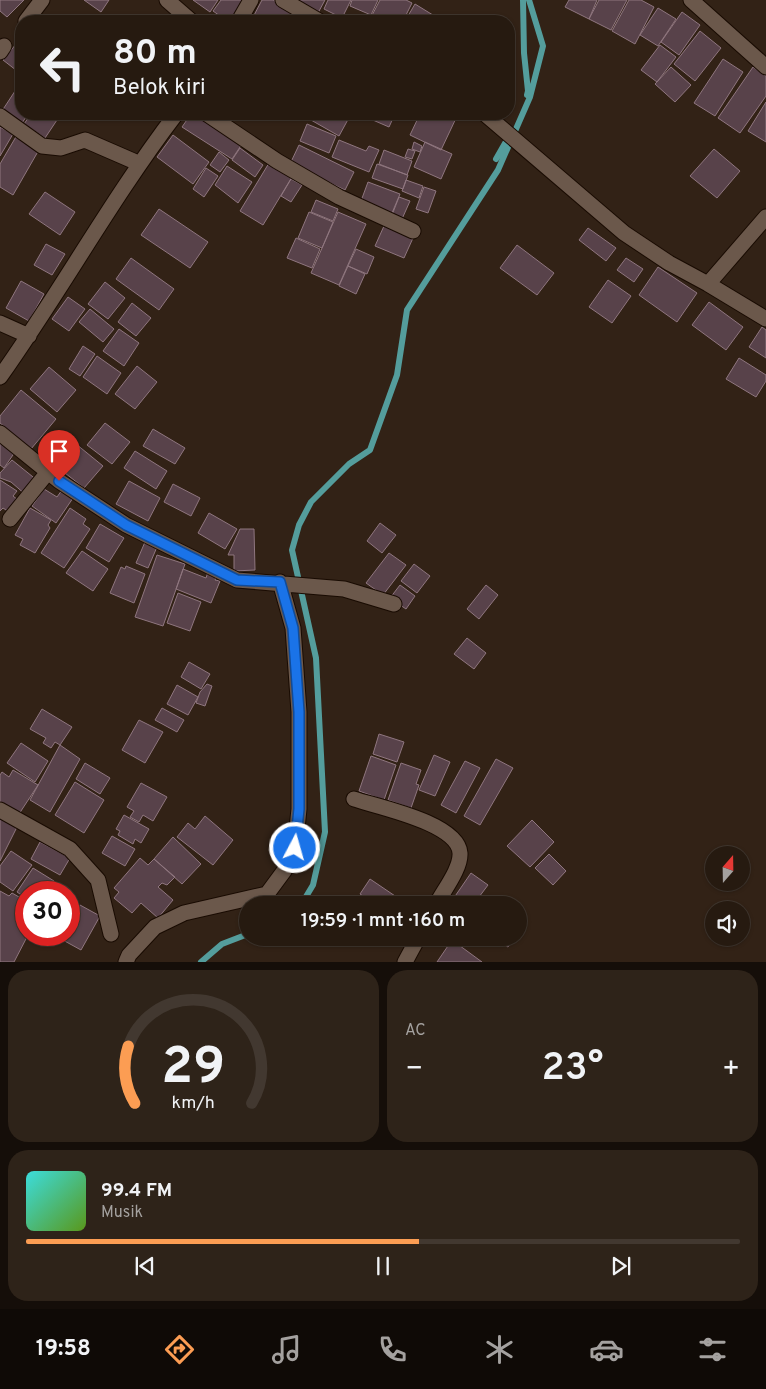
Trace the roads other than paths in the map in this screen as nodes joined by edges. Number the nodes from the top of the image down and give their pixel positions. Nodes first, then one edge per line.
1 (42, 0) edge
2 (167, 0) edge
3 (251, 0) edge
4 (283, 0) edge
5 (691, 0) edge
6 (31, 15) edge
7 (184, 15) edge
8 (242, 15) edge
9 (309, 15) edge
10 (766, 66) edge
11 (0, 116) edge
12 (171, 120) edge
13 (215, 120) edge
14 (493, 120) edge
15 (138, 163) junction
16 (766, 217) edge
17 (413, 231) dead end
18 (708, 284) junction
19 (766, 319) edge
20 (0, 323) edge
21 (29, 336) junction
22 (0, 377) edge
23 (0, 433) edge
24 (48, 472) junction
25 (10, 519) dead end
26 (285, 583) junction
27 (394, 604) dead end
28 (354, 799) dead end
29 (0, 810) edge
30 (441, 896) edge
31 (111, 934) dead end
32 (414, 946) edge
33 (126, 962) edge
34 (405, 962) edge

1 - 6 street
2 - 7 street
3 - 8 street
4 - 9 street
5 - 10 street
11 - 15 street
12 - 15 street
13 - 17 street
14 - 18 street
15 - 21 street
16 - 18 street
18 - 19 street
20 - 21 street
21 - 22 street
23 - 24 street
24 - 25 street
24 - 26 street
26 - 27 street
26 - 33 street
28 - 30 street
29 - 31 street
32 - 34 street

